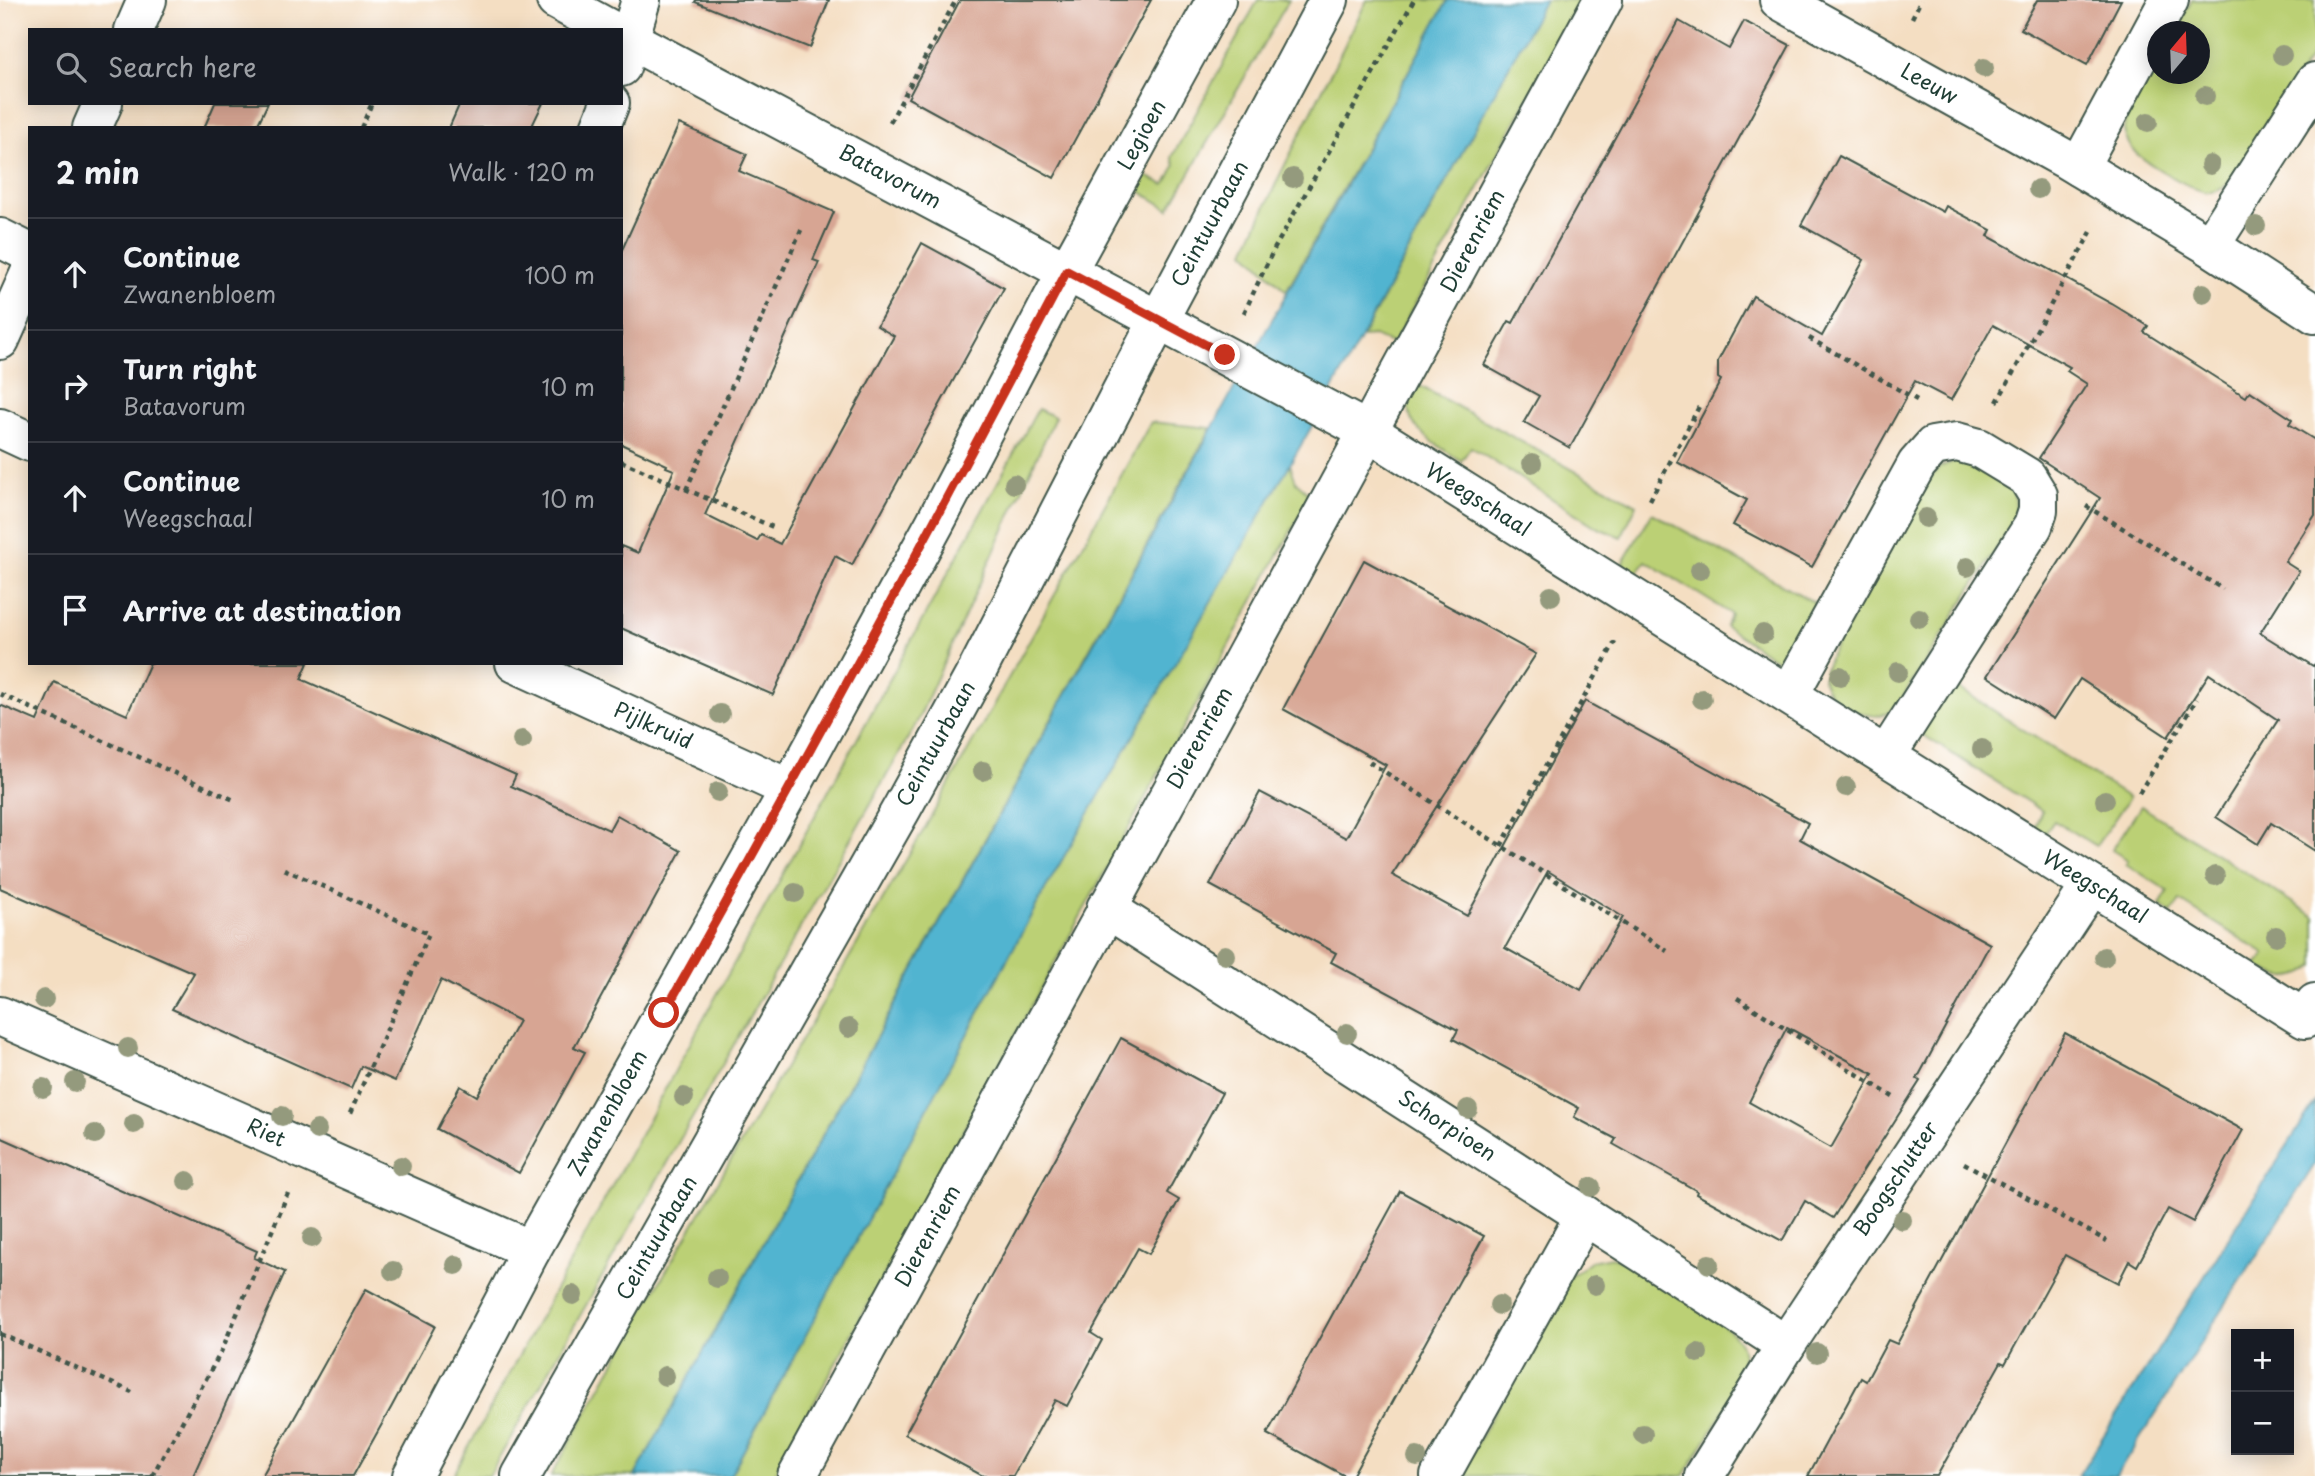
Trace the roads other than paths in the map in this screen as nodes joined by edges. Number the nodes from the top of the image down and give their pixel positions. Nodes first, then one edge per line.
1 (147, 0) edge
2 (556, 0) edge
3 (641, 0) edge
4 (1216, 0) edge
5 (1329, 0) edge
6 (1602, 0) edge
7 (1779, 0) edge
8 (2169, 0) edge
9 (135, 28) edge
10 (598, 28) edge
11 (623, 39) edge
12 (623, 44) edge
13 (2315, 82) edge
14 (102, 105) edge
15 (609, 105) edge
16 (93, 126) edge
17 (601, 126) edge
18 (2079, 167) junction
19 (0, 239) edge
20 (2210, 246) junction
21 (28, 252) edge
22 (1067, 271) junction
23 (28, 277) edge
24 (2315, 314) edge
25 (1159, 319) junction
26 (0, 340) edge
27 (1356, 425) junction
28 (0, 428) edge
29 (28, 441) edge
30 (519, 665) edge
31 (1789, 695) junction
32 (1886, 756) junction
33 (790, 789) junction
34 (2091, 885) junction
35 (1106, 908) junction
36 (2310, 1011) edge
37 (0, 1016) edge
38 (1585, 1215) junction
39 (531, 1250) junction
40 (1786, 1345) junction
41 (412, 1476) edge
42 (521, 1476) edge
43 (797, 1476) edge
44 (1440, 1476) edge
45 (1704, 1476) edge

1 - 9 street
2 - 10 street, Batavorum
3 - 11 street
4 - 22 street, Legioen
5 - 25 street, Ceintuurbaan
6 - 27 street, Dierenriem
7 - 18 street, Leeuw
8 - 18 street
12 - 22 street, Batavorum
13 - 20 street
14 - 16 street
15 - 17 street
18 - 20 street, Leeuw
19 - 21 street
20 - 24 street, Leeuw
22 - 25 street, Batavorum
22 - 33 street, Zwanenbloem
23 - 26 street
25 - 27 street, Weegschaal
25 - 42 street, Ceintuurbaan
27 - 31 street, Weegschaal
27 - 35 street, Dierenriem
28 - 29 street
30 - 33 street, Pijlkruid
31 - 32 street, Weegschaal
31 - 32 street
32 - 34 street, Weegschaal
33 - 39 street, Zwanenbloem
34 - 36 street, Weegschaal
34 - 40 street, Boogschutter
35 - 38 street, Schorpioen
35 - 43 street, Dierenriem
37 - 39 street, Riet
38 - 40 street, Schorpioen
38 - 44 street
39 - 41 street, Zwanenbloem
40 - 45 street, Boogschutter

